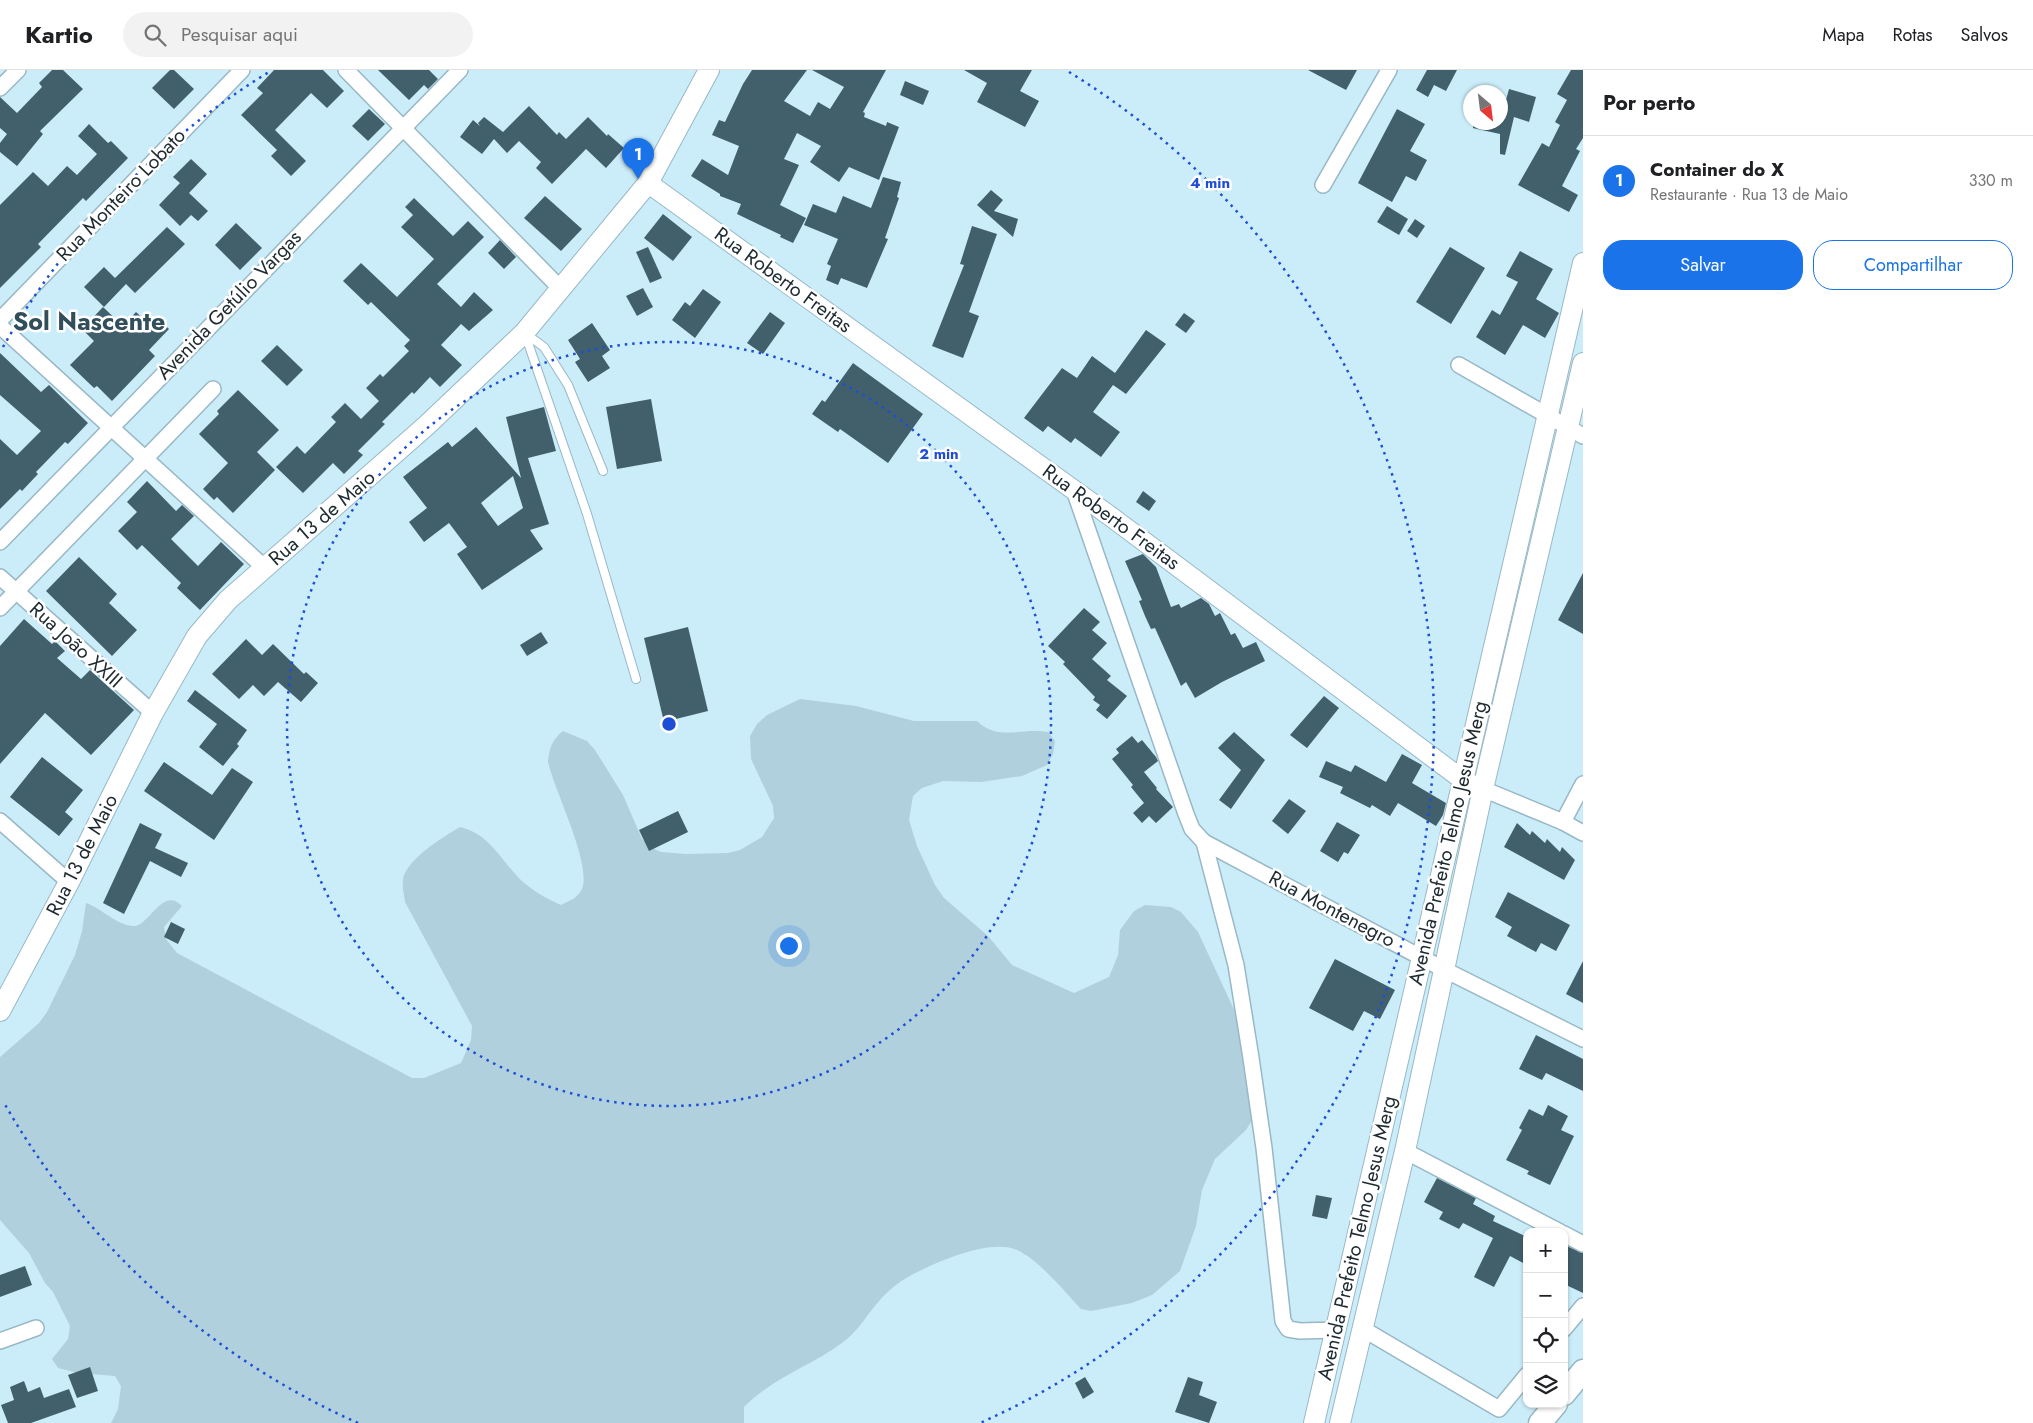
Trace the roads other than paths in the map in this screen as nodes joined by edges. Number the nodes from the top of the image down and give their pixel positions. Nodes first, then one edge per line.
1 (18, 70) edge
2 (242, 70) edge
3 (346, 70) edge
4 (460, 70) edge
5 (710, 70) edge
6 (1390, 70) edge
7 (0, 88) edge
8 (403, 128) junction
9 (648, 183) junction
10 (1322, 185) dead end
11 (1583, 263) edge
12 (561, 289) junction
13 (0, 320) edge
14 (0, 326) edge
15 (524, 333) junction
16 (1583, 363) edge
17 (1459, 365) dead end
18 (213, 389) dead end
19 (1547, 415) junction
20 (111, 427) junction
21 (1576, 432) edge
22 (144, 458) junction
23 (603, 472) dead end
24 (1074, 490) junction
25 (0, 542) edge
26 (265, 568) junction
27 (0, 577) edge
28 (16, 592) junction
29 (0, 608) edge
30 (636, 679) dead end
31 (153, 713) junction
32 (1463, 780) junction
33 (1583, 784) edge
34 (1483, 789) junction
35 (0, 821) edge
36 (1563, 822) junction
37 (1583, 833) edge
38 (1204, 842) junction
39 (69, 882) junction
40 (1422, 956) junction
41 (1444, 968) junction
42 (0, 1012) edge
43 (1583, 1039) edge
44 (1405, 1151) junction
45 (1552, 1228) edge
46 (1568, 1236) edge
47 (1583, 1244) edge
48 (1583, 1306) edge
49 (1568, 1324) edge
50 (36, 1328) dead end
51 (1363, 1329) junction
52 (1335, 1330) junction
53 (0, 1341) edge
54 (1523, 1380) edge
55 (1553, 1408) edge
56 (1314, 1423) edge
57 (1340, 1423) edge
58 (1540, 1423) edge

1 - 7 street
2 - 13 street, Rua Monteiro Lobato
3 - 8 street
4 - 8 street, Avenida Getúlio Vargas
5 - 9 main road, Rua 13 de Maio
6 - 10 street
8 - 12 street
8 - 20 street, Avenida Getúlio Vargas
9 - 12 main road, Rua 13 de Maio
9 - 24 street, Rua Roberto Freitas
11 - 19 main road, Avenida Prefeito Telmo Jesus Merg
12 - 15 main road, Rua 13 de Maio
14 - 20 street
15 - 23 lane
15 - 26 main road, Rua 13 de Maio
15 - 30 lane
16 - 21 main road, Avenida Prefeito Telmo Jesus Merg
17 - 19 street
18 - 22 street
19 - 21 street
19 - 32 main road, Avenida Prefeito Telmo Jesus Merg
20 - 22 street
20 - 25 street, Avenida Getúlio Vargas
21 - 34 main road, Avenida Prefeito Telmo Jesus Merg
22 - 26 street
22 - 28 street
24 - 32 street, Rua Roberto Freitas
24 - 38 street, Rua Montenegro
26 - 31 main road, Rua 13 de Maio
27 - 28 street, Rua João XXIII
28 - 29 street
28 - 31 street, Rua João XXIII
31 - 39 main road, Rua 13 de Maio
32 - 34 street, Rua Roberto Freitas
32 - 40 main road, Avenida Prefeito Telmo Jesus Merg
33 - 36 street
34 - 36 street, Rua Roberto Freitas
34 - 41 main road, Avenida Prefeito Telmo Jesus Merg
35 - 39 street
36 - 37 street, Rua Roberto Freitas
38 - 40 street, Rua Montenegro
38 - 52 street
39 - 42 main road, Rua 13 de Maio
40 - 41 street, Rua Montenegro
40 - 52 main road, Avenida Prefeito Telmo Jesus Merg
41 - 43 street, Rua Montenegro
41 - 44 main road, Avenida Prefeito Telmo Jesus Merg
44 - 45 street
44 - 51 main road, Avenida Prefeito Telmo Jesus Merg
46 - 47 street
48 - 49 street
50 - 53 street
51 - 54 street
51 - 57 main road, Avenida Prefeito Telmo Jesus Merg
52 - 56 main road, Avenida Prefeito Telmo Jesus Merg
55 - 58 main road

